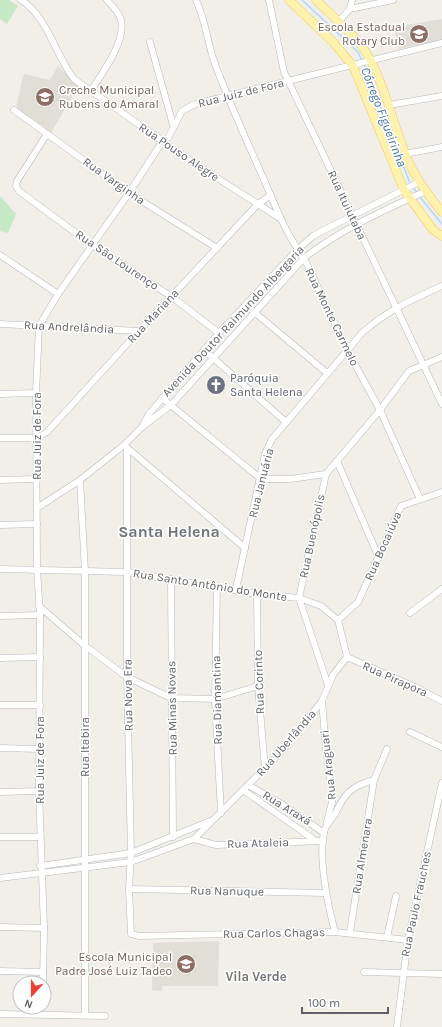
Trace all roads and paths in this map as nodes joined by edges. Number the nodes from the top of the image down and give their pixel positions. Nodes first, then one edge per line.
1 (21, 0) edge
2 (106, 0) edge
3 (196, 0) edge
4 (269, 0) edge
5 (289, 0) edge
6 (316, 0) edge
7 (352, 0) edge
8 (393, 0) edge
9 (350, 9) junction
10 (338, 22) junction
11 (150, 42) dead end
12 (442, 43) edge
13 (367, 62) junction
14 (353, 66) junction
15 (288, 81) junction
16 (91, 92) junction
17 (226, 96) junction
18 (442, 96) edge
19 (389, 105) junction
20 (14, 110) dead end
21 (173, 125) junction
22 (47, 134) junction
23 (162, 142) junction
24 (442, 147) edge
25 (405, 154) junction
26 (419, 182) junction
27 (404, 190) junction
28 (426, 191) junction
29 (129, 193) junction
30 (270, 195) junction
31 (410, 198) junction
32 (258, 204) junction
33 (441, 209) edge
34 (352, 215) junction
35 (282, 219) junction
36 (356, 225) junction
37 (442, 236) edge
38 (92, 245) junction
39 (217, 248) junction
40 (297, 250) junction
41 (0, 255) edge
42 (304, 258) junction
43 (442, 286) edge
44 (58, 294) junction
45 (172, 297) junction
46 (247, 306) junction
47 (395, 308) junction
48 (255, 312) junction
49 (0, 324) edge
50 (39, 326) junction
51 (139, 331) junction
52 (219, 333) junction
53 (204, 350) junction
54 (347, 350) junction
55 (442, 357) edge
56 (212, 358) junction
57 (424, 365) junction
58 (327, 373) junction
59 (36, 393) junction
60 (0, 394) edge
61 (162, 398) junction
62 (442, 404) edge
63 (171, 405) junction
64 (380, 410) junction
65 (286, 422) junction
66 (142, 427) junction
67 (0, 438) edge
68 (37, 438) junction
69 (125, 446) junction
70 (337, 461) junction
71 (326, 474) junction
72 (261, 479) junction
73 (0, 480) edge
74 (37, 480) junction
75 (80, 480) junction
76 (442, 492) edge
77 (420, 499) junction
78 (37, 508) junction
79 (37, 524) junction
80 (0, 525) edge
81 (245, 548) junction
82 (378, 558) junction
83 (0, 569) edge
84 (37, 569) junction
85 (85, 571) junction
86 (127, 572) junction
87 (171, 579) junction
88 (217, 586) junction
89 (236, 589) junction
90 (442, 589) edge
91 (257, 594) junction
92 (299, 598) junction
93 (39, 606) junction
94 (410, 613) dead end
95 (40, 614) junction
96 (0, 616) edge
97 (338, 620) junction
98 (84, 645) junction
99 (40, 657) junction
100 (347, 657) junction
101 (0, 658) edge
102 (127, 677) junction
103 (328, 685) junction
104 (258, 686) junction
105 (171, 698) junction
106 (215, 699) junction
107 (322, 701) junction
108 (442, 701) edge
109 (0, 705) edge
110 (40, 705) junction
111 (410, 732) dead end
112 (442, 747) edge
113 (0, 748) edge
114 (40, 749) junction
115 (387, 749) dead end
116 (265, 769) junction
117 (374, 780) junction
118 (442, 783) edge
119 (246, 787) junction
120 (40, 791) junction
121 (0, 792) edge
122 (221, 813) junction
123 (212, 820) junction
124 (325, 830) junction
125 (173, 836) junction
126 (0, 837) edge
127 (40, 837) junction
128 (194, 839) junction
129 (319, 841) junction
130 (131, 853) junction
131 (86, 860) junction
132 (131, 862) junction
133 (40, 866) junction
134 (85, 869) junction
135 (41, 875) junction
136 (0, 878) edge
137 (129, 890) junction
138 (325, 893) junction
139 (396, 896) dead end
140 (0, 926) edge
141 (44, 928) junction
142 (335, 932) junction
143 (350, 932) junction
144 (139, 936) joint
145 (387, 937) junction
146 (408, 940) junction
147 (0, 971) edge
148 (43, 972) joint
149 (364, 972) dead end
150 (402, 973) junction
151 (442, 974) edge
152 (52, 1011) edge
153 (12, 1013) edge
154 (0, 1014) edge
155 (85, 1015) junction
156 (105, 1016) dead end
157 (397, 1027) edge

1 - 16 street, Rua Pouso Alegre
2 - 16 street
3 - 17 street, Rua Monte Carmelo
4 - 15 street, Rua Ituiutaba
5 - 14 main road
6 - 10 main road
7 - 9 street
8 - 9 street
9 - 10 street
10 - 13 main road
11 - 21 street
12 - 13 street, Rua Juiz de Fora
13 - 14 street, Rua Juiz de Fora
13 - 19 main road
14 - 15 street, Rua Juiz de Fora
14 - 27 main road
15 - 17 street, Rua Juiz de Fora
15 - 34 street, Rua Ituiutaba
16 - 23 street, Rua Pouso Alegre
17 - 21 street, Rua Juiz de Fora
17 - 30 street, Rua Monte Carmelo
18 - 19 street
19 - 25 main road
20 - 22 street, Rua Varginha
21 - 23 street, Rua Juiz de Fora
22 - 29 street, Rua Varginha
22 - 38 street, Rua São Lourenço
23 - 29 street, Rua Juiz de Fora
23 - 32 street, Rua Pouso Alegre
24 - 25 street
25 - 26 main road
26 - 27 street, Avenida Doutor Raimundo Albergaria
26 - 28 main road
27 - 31 main road
27 - 34 street, Avenida Doutor Raimundo Albergaria
28 - 31 street, Avenida Doutor Raimundo Albergaria
28 - 33 main road
29 - 38 street, Rua Juiz de Fora
29 - 39 street, Rua Varginha
30 - 32 street, Rua Mariana
30 - 35 street, Rua Monte Carmelo
31 - 36 street, Avenida Doutor Raimundo Albergaria
31 - 37 main road
32 - 35 street, Rua Pouso Alegre
32 - 39 street, Rua Mariana
34 - 36 street, Rua Ituiutaba
34 - 40 street, Avenida Doutor Raimundo Albergaria
35 - 40 street, Rua Monte Carmelo
36 - 42 street, Avenida Doutor Raimundo Albergaria
36 - 47 street, Rua Ituiutaba
38 - 44 street, Rua Juiz de Fora
38 - 45 street, Rua São Lourenço
39 - 45 street, Rua Mariana
40 - 42 street, Rua Monte Carmelo
40 - 46 street, Avenida Doutor Raimundo Albergaria
41 - 44 street
42 - 48 street, Avenida Doutor Raimundo Albergaria
42 - 54 street, Rua Monte Carmelo
43 - 47 street, Rua Januária
44 - 50 street, Rua Juiz de Fora
45 - 51 street, Rua Mariana
45 - 52 street, Rua São Lourenço
46 - 48 street
46 - 52 street, Avenida Doutor Raimundo Albergaria
47 - 54 street, Rua Januária
47 - 57 street, Rua Ituiutaba
48 - 56 street, Avenida Doutor Raimundo Albergaria
48 - 58 street
49 - 50 street, Rua Andrelândia
50 - 51 street, Rua Andrelândia
50 - 59 street, Rua Juiz de Fora
51 - 68 street, Rua Mariana
52 - 53 street, Avenida Doutor Raimundo Albergaria
53 - 56 street
53 - 61 street, Avenida Doutor Raimundo Albergaria
54 - 58 street, Rua Januária
54 - 64 street, Rua Monte Carmelo
55 - 57 street
56 - 63 street, Avenida Doutor Raimundo Albergaria
56 - 65 street
57 - 62 street, Rua Ituiutaba
57 - 64 street
58 - 65 street, Rua Januária
59 - 60 street
59 - 68 street, Rua Juiz de Fora
61 - 63 street
61 - 66 street, Avenida Doutor Raimundo Albergaria
63 - 66 street, Avenida Doutor Raimundo Albergaria
63 - 72 street
64 - 70 street
64 - 77 street, Rua Monte Carmelo
65 - 72 street, Rua Januária
66 - 69 street, Avenida Doutor Raimundo Albergaria
67 - 68 street
68 - 74 street, Rua Juiz de Fora
69 - 75 street, Avenida Doutor Raimundo Albergaria
69 - 81 street
69 - 86 street, Rua Nova Era
70 - 71 street
70 - 82 street
71 - 72 street
71 - 92 street, Rua Buenópolis
72 - 81 street, Rua Januária
73 - 74 street
74 - 78 street, Rua Juiz de Fora
75 - 78 street, Avenida Doutor Raimundo Albergaria
75 - 85 street, Rua Itabira
76 - 77 street, Rua Bocaiúva
77 - 82 street, Rua Bocaiúva
78 - 79 street, Rua Juiz de Fora
79 - 80 street
79 - 84 street, Rua Juiz de Fora
81 - 89 street, Rua Januária
82 - 97 street, Rua Bocaiúva
83 - 84 street, Rua Santo Antônio do Monte
84 - 85 street, Rua Santo Antônio do Monte
84 - 93 street, Rua Juiz de Fora
85 - 86 street, Rua Santo Antônio do Monte
85 - 98 street, Rua Itabira
86 - 87 street, Rua Santo Antônio do Monte
86 - 102 street, Rua Nova Era
87 - 88 street, Rua Santo Antônio do Monte
87 - 105 street, Rua Minas Novas
88 - 89 street, Rua Santo Antônio do Monte
88 - 106 street, Rua Diamantina
89 - 91 street, Rua Santo Antônio do Monte
90 - 94 street
91 - 92 street, Rua Santo Antônio do Monte
91 - 104 street, Rua Corinto
92 - 97 street, Rua Santo Antônio do Monte
92 - 103 street
93 - 95 street, Rua Juiz de Fora
93 - 98 street
95 - 96 street
95 - 99 street, Rua Juiz de Fora
97 - 100 street
98 - 102 street
98 - 131 street, Rua Itabira
99 - 101 street
99 - 110 street, Rua Juiz de Fora
100 - 103 street, Rua Uberlândia
100 - 108 street, Rua Pirapora
102 - 105 street
102 - 130 street, Rua Nova Era
103 - 107 street, Rua Uberlândia
104 - 106 street
104 - 116 street, Rua Corinto
105 - 106 street
105 - 125 street, Rua Minas Novas
106 - 122 street, Rua Diamantina
107 - 116 street, Rua Uberlândia
107 - 124 street, Rua Araguari
109 - 110 street
110 - 114 street, Rua Juiz de Fora
111 - 112 street
113 - 114 street
114 - 120 street, Rua Juiz de Fora
115 - 117 street, Rua Almenara
116 - 119 street, Rua Uberlândia
117 - 124 street
117 - 143 street, Rua Almenara
118 - 146 street, Rua Paulo Frauches
119 - 122 street, Rua Uberlândia
119 - 124 street, Rua Araxá
119 - 129 street, Rua Araxá
120 - 121 street
120 - 127 street, Rua Juiz de Fora
122 - 123 street, Rua Uberlândia
123 - 125 street, Rua Uberlândia
123 - 128 street, Rua Uberlândia
124 - 129 street, Rua Araguari
125 - 130 street, Rua Uberlândia
126 - 127 street
127 - 133 street, Rua Juiz de Fora
128 - 129 street, Rua Ataleia
128 - 132 street, Rua Uberlândia
129 - 138 street, Rua Araguari
130 - 131 street, Rua Uberlândia
130 - 132 street, Rua Nova Era
131 - 133 street, Rua Uberlândia
131 - 134 street, Rua Itabira
132 - 134 street, Rua Uberlândia
132 - 137 street, Rua Nova Era
133 - 135 street, Rua Juiz de Fora
134 - 135 street, Rua Uberlândia
134 - 155 street, Rua Itabira
135 - 136 street, Rua Uberlândia
135 - 141 street, Rua Juiz de Fora
137 - 138 street, Rua Nanuque
137 - 144 street, Rua Nova Era
138 - 142 street, Rua Araguari
139 - 145 street
140 - 141 street
141 - 148 street, Rua Juiz de Fora
142 - 143 street, Rua Carlos Chagas
142 - 144 street, Rua Carlos Chagas
143 - 145 street, Rua Carlos Chagas
145 - 146 street, Rua Carlos Chagas
146 - 150 street, Rua Paulo Frauches
147 - 148 street
149 - 150 street
150 - 151 street
150 - 157 street, Rua Paulo Frauches
152 - 155 street
153 - 154 street
155 - 156 street

